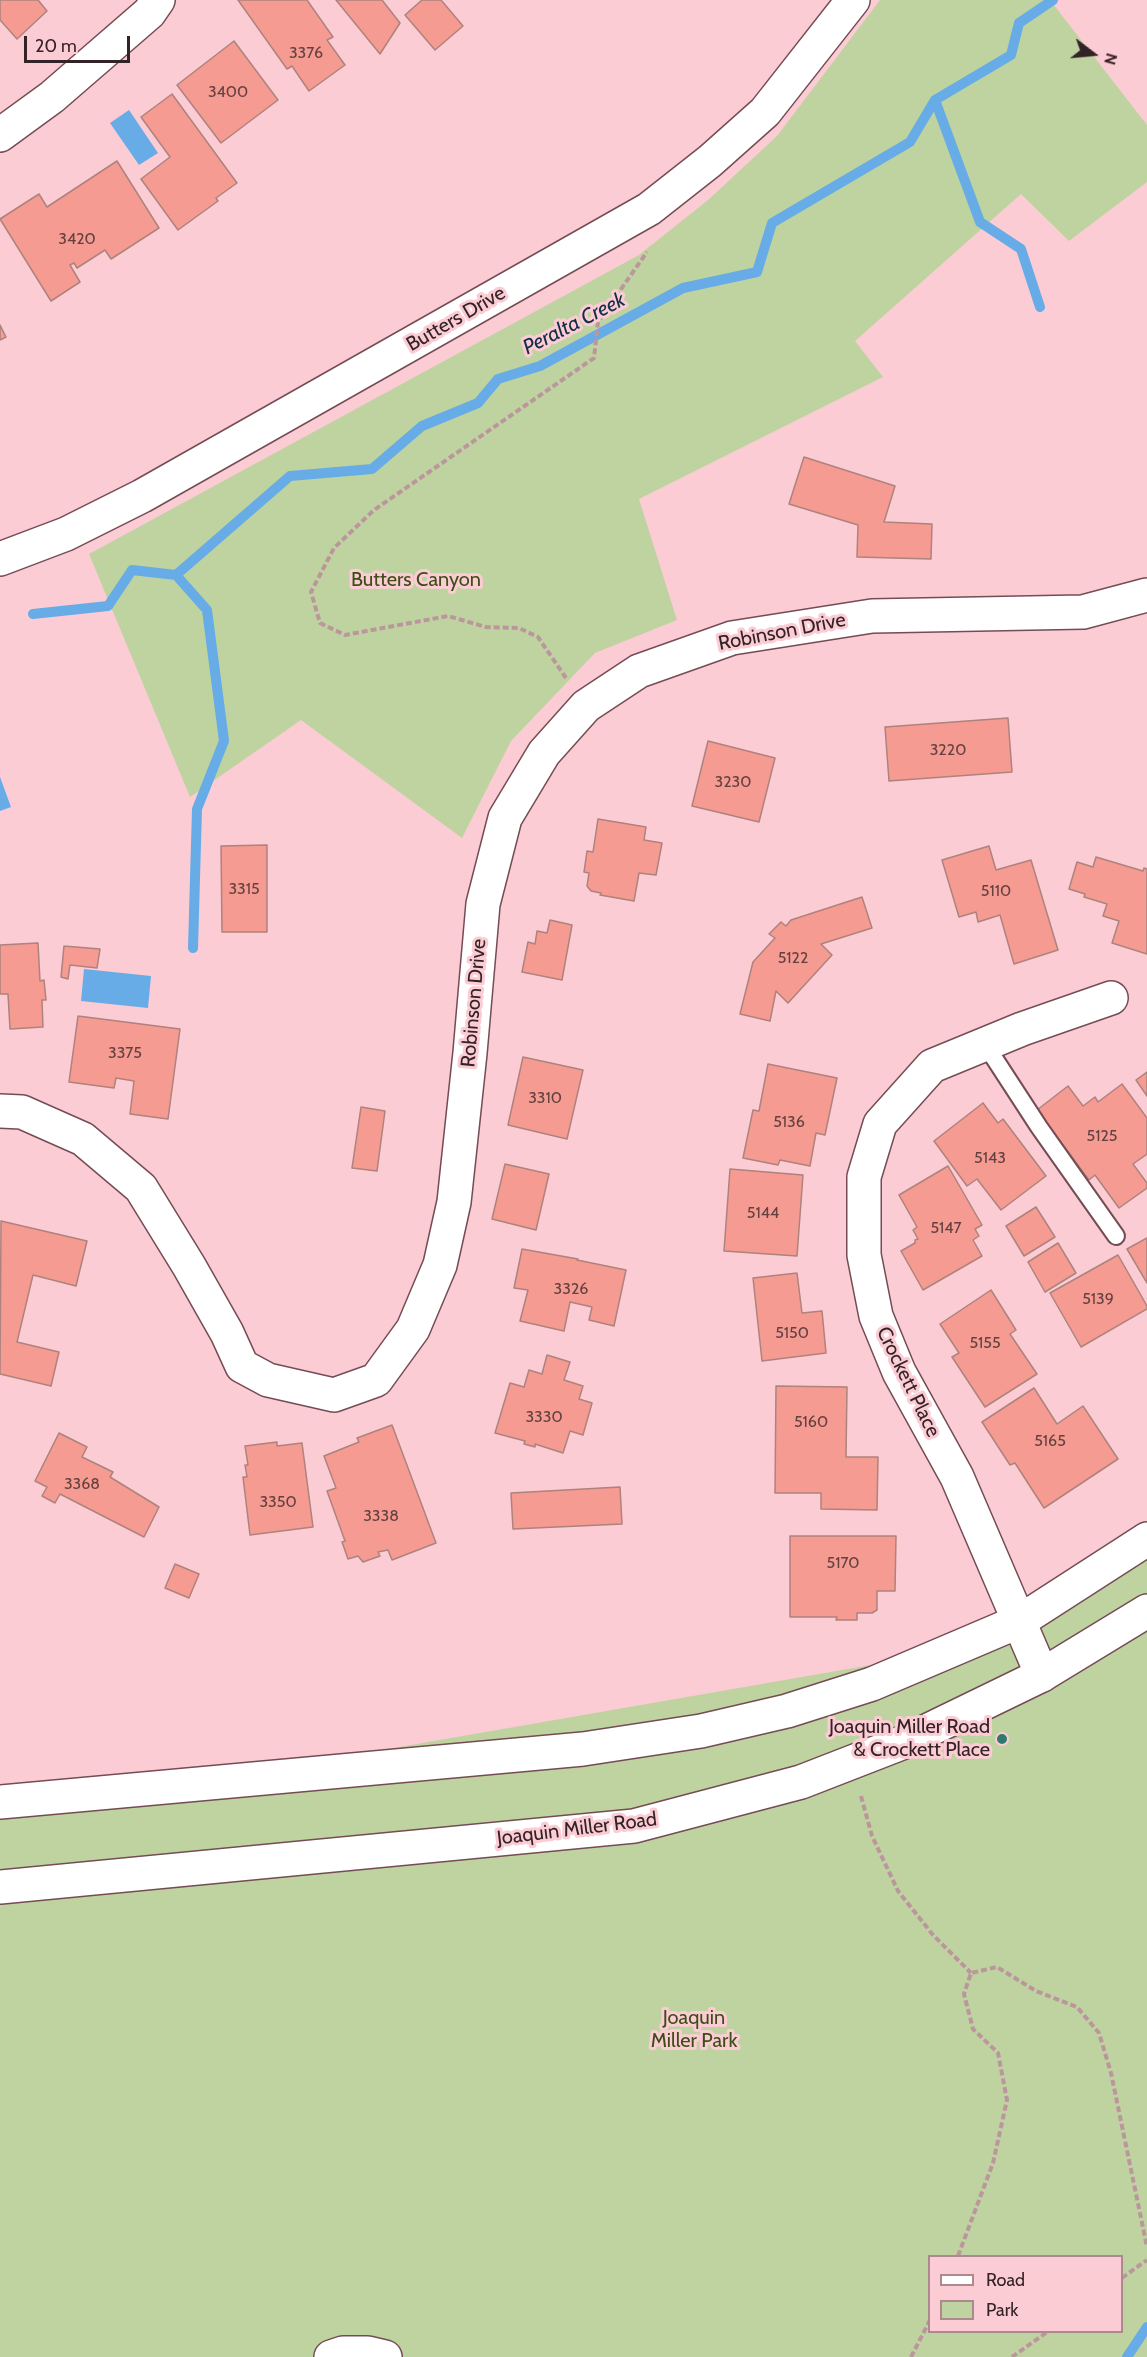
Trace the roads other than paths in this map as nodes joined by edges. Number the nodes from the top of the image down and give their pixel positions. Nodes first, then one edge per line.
1 (158, 0) edge
2 (853, 0) edge
3 (0, 135) edge
4 (0, 559) edge
5 (1147, 595) edge
6 (1111, 998) dead end
7 (985, 1044) junction
8 (0, 1111) edge
9 (1116, 1236) dead end
10 (1147, 1539) edge
11 (1147, 1611) edge
12 (1020, 1621) junction
13 (1042, 1675) junction
14 (0, 1802) edge
15 (0, 1887) edge
16 (331, 2357) edge
17 (385, 2357) edge

1 - 3 street
2 - 4 street, Butters Drive
5 - 8 street, Robinson Drive
6 - 7 street, Crockett Place
7 - 9 lane
7 - 12 street, Crockett Place
10 - 12 street
11 - 13 street, Joaquin Miller Road
12 - 13 street, Crockett Place
12 - 14 street
13 - 15 street, Joaquin Miller Road
16 - 17 street

